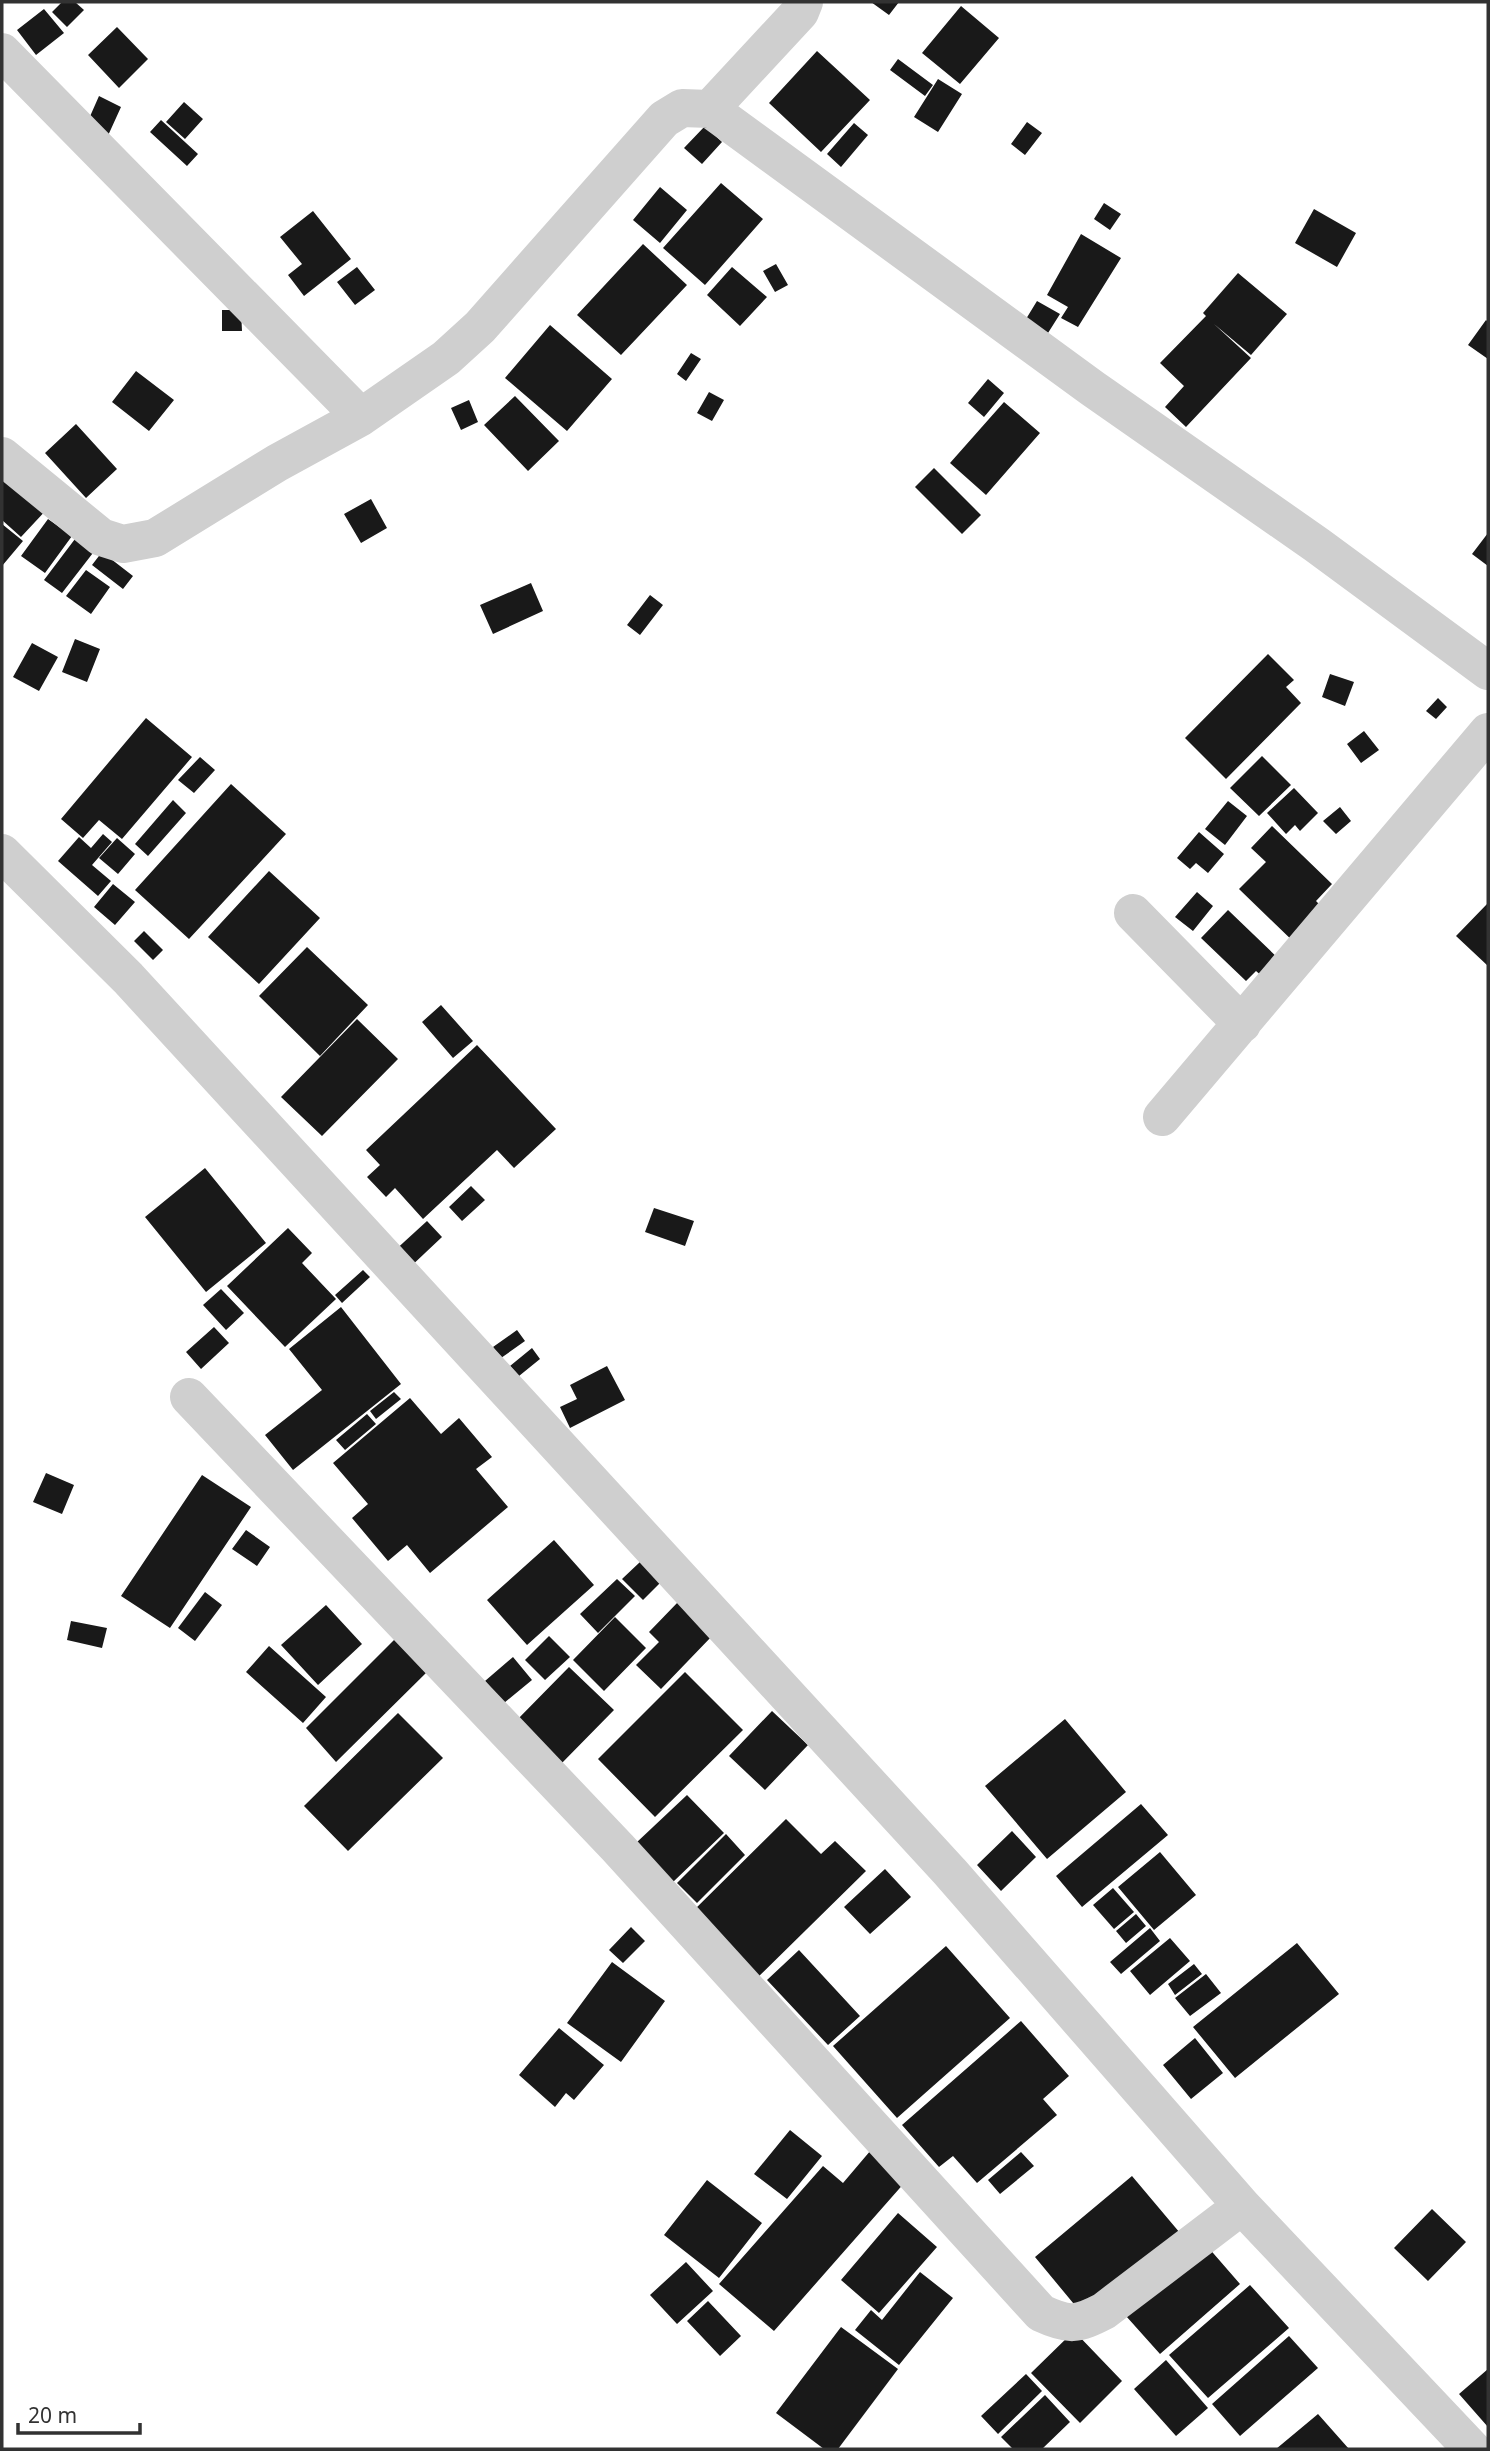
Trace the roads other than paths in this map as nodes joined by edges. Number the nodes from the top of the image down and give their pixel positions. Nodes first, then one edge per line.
1 (804, 2) edge
2 (2, 52) edge
3 (710, 109) junction
4 (361, 416) junction
5 (2, 456) edge
6 (1488, 671) edge
7 (1488, 732) edge
8 (2, 853) edge
9 (1133, 913) dead end
10 (1242, 1024) junction
11 (1162, 1117) dead end
12 (190, 1397) dead end
13 (1242, 2206) junction
14 (1472, 2449) edge

1 - 3 street
2 - 4 street
3 - 4 street
3 - 6 street
4 - 5 street
7 - 10 street
8 - 13 street
9 - 10 street
10 - 11 street
12 - 13 street
13 - 14 street

